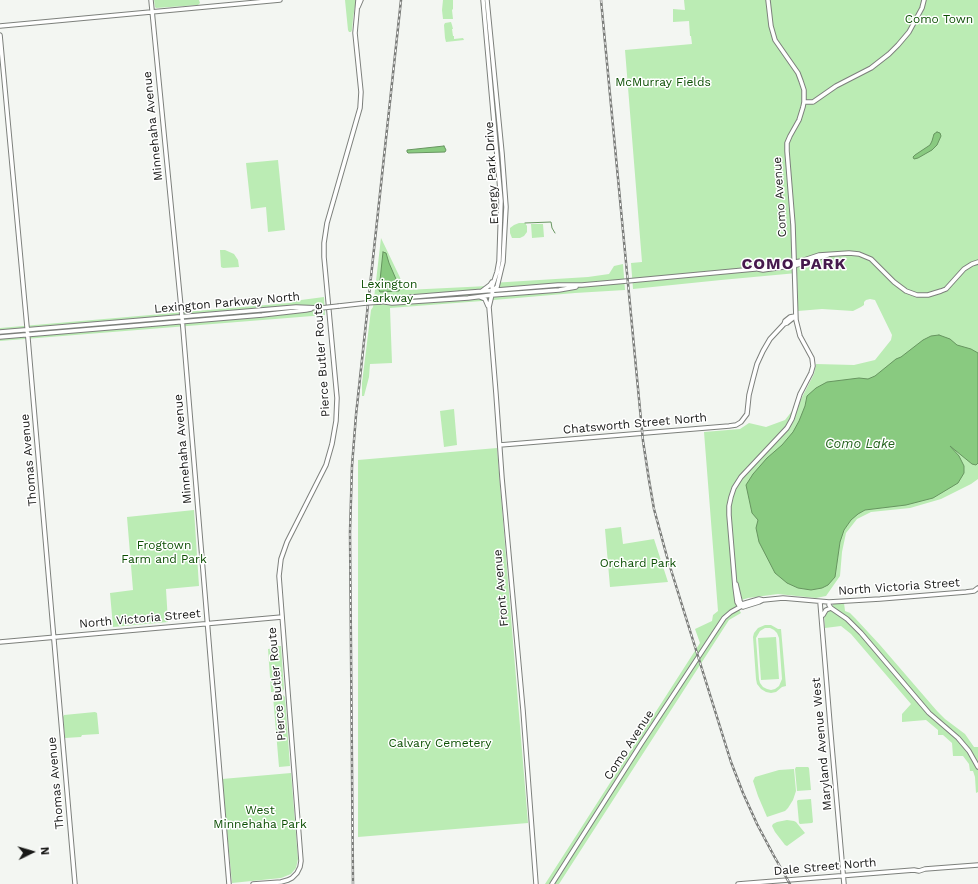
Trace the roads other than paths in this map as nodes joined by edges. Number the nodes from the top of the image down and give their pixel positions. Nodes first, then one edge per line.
1 (151, 0) edge
2 (280, 0) edge
3 (358, 0) edge
4 (361, 0) edge
5 (483, 0) edge
6 (487, 0) edge
7 (768, 0) edge
8 (924, 0) edge
9 (358, 7) junction
10 (152, 12) junction
11 (0, 26) edge
12 (0, 35) edge
13 (804, 102) junction
14 (978, 262) edge
15 (794, 264) junction
16 (496, 274) junction
17 (582, 285) junction
18 (494, 290) junction
19 (481, 291) junction
20 (492, 295) junction
21 (477, 297) junction
22 (381, 302) junction
23 (489, 307) junction
24 (795, 316) junction
25 (182, 319) junction
26 (0, 332) edge
27 (28, 332) junction
28 (0, 337) edge
29 (500, 445) junction
30 (735, 580) junction
31 (978, 588) edge
32 (739, 594) junction
33 (763, 600) junction
34 (750, 601) junction
35 (820, 602) junction
36 (829, 602) junction
37 (742, 606) junction
38 (831, 608) junction
39 (282, 617) junction
40 (822, 618) junction
41 (207, 623) junction
42 (54, 637) junction
43 (0, 642) edge
44 (978, 767) edge
45 (978, 865) edge
46 (843, 875) junction
47 (75, 884) edge
48 (229, 884) edge
49 (254, 884) edge
50 (536, 884) edge
51 (552, 884) edge
52 (738, 884) edge
53 (844, 884) edge

1 - 10 street, Minnehaha Avenue
2 - 10 street
3 - 9 street, Pierce Butler Route
4 - 9 street, Pierce Butler Route
5 - 16 street, Energy Park Drive
6 - 18 street, Energy Park Drive
7 - 13 street, Como Avenue
8 - 13 street
9 - 39 street, Pierce Butler Route
10 - 11 street
10 - 25 street, Minnehaha Avenue
12 - 27 street, Thomas Avenue
13 - 15 street, Como Avenue
14 - 15 street
15 - 17 street
15 - 24 street, Como Avenue
16 - 18 street, Energy Park Drive
16 - 19 street
17 - 18 street
17 - 20 street
18 - 19 street
18 - 20 street, Front Avenue
19 - 22 street
20 - 21 street
20 - 23 street, Front Avenue
21 - 22 street
21 - 23 street
22 - 25 street, Lexington Parkway North, bridge
23 - 29 street, Front Avenue
24 - 29 street, Chatsworth Street North
24 - 30 street, Como Avenue
25 - 27 street, Lexington Parkway North
25 - 41 street, Minnehaha Avenue
26 - 27 street, Lexington Parkway North
27 - 28 street, Lexington Parkway North
27 - 42 street, Thomas Avenue
29 - 50 street, Front Avenue
30 - 32 street
30 - 37 street
31 - 36 street, North Victoria Street
32 - 34 street
32 - 37 street
33 - 34 street
33 - 35 street, North Victoria Street
33 - 37 street
34 - 37 street
35 - 36 street, North Victoria Street
35 - 40 street, Maryland Avenue West
36 - 38 street
37 - 51 street, Como Avenue
38 - 40 street
38 - 44 street
39 - 41 street, North Victoria Street
39 - 49 street, Pierce Butler Route
40 - 46 street, Maryland Avenue West
41 - 42 street, North Victoria Street
41 - 48 street, Minnehaha Avenue
42 - 43 street, North Victoria Street
42 - 47 street, Thomas Avenue
45 - 46 street, Dale Street North
46 - 52 street, Dale Street North
46 - 53 street, Maryland Avenue West

